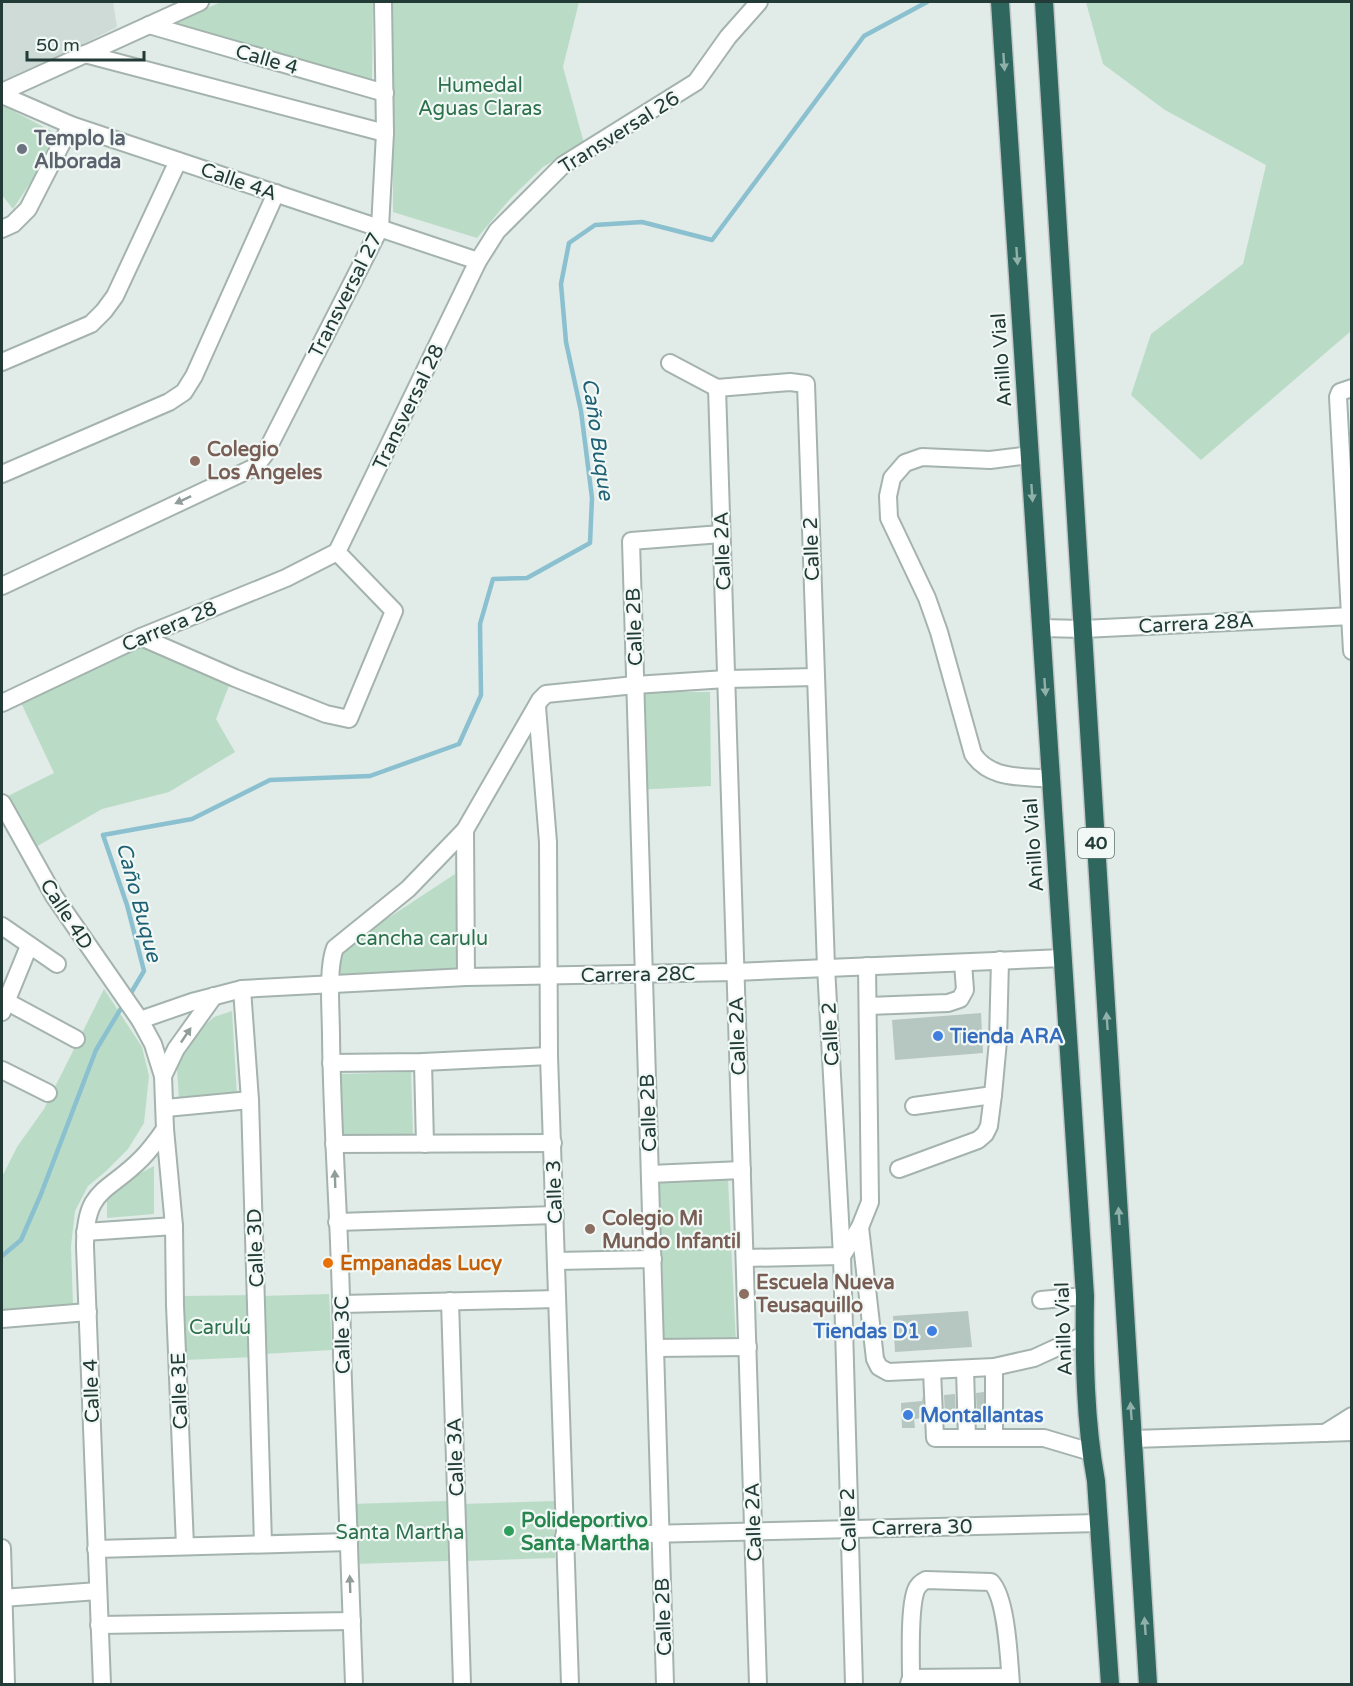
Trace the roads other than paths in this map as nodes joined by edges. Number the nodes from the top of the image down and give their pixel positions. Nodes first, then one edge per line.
1 (200, 2) edge
2 (383, 2) edge
3 (759, 2) edge
4 (1000, 2) edge
5 (1044, 2) edge
6 (149, 25) junction
7 (85, 54) junction
8 (2, 93) edge
9 (385, 93) junction
10 (71, 125) junction
11 (385, 133) junction
12 (178, 161) junction
13 (276, 194) junction
14 (7, 226) edge
15 (380, 228) junction
16 (478, 261) junction
17 (2, 362) edge
18 (670, 363) dead end
19 (717, 388) junction
20 (1346, 390) edge
21 (1030, 455) junction
22 (2, 474) edge
23 (721, 534) junction
24 (337, 552) junction
25 (2, 586) edge
26 (1350, 616) edge
27 (1041, 628) junction
28 (1083, 629) junction
29 (141, 637) junction
30 (1352, 651) edge
31 (815, 677) junction
32 (726, 679) junction
33 (635, 685) junction
34 (2, 703) edge
35 (539, 704) junction
36 (1051, 779) junction
37 (2, 804) edge
38 (465, 830) junction
39 (2, 926) edge
40 (29, 946) junction
41 (1063, 958) junction
42 (1000, 960) junction
43 (963, 963) junction
44 (57, 964) dead end
45 (867, 966) junction
46 (826, 967) junction
47 (735, 972) junction
48 (644, 973) junction
49 (549, 975) junction
50 (466, 977) junction
51 (331, 985) junction
52 (242, 989) junction
53 (214, 996) junction
54 (3, 1004) edge
55 (868, 1006) junction
56 (137, 1016) junction
57 (76, 1039) dead end
58 (549, 1056) junction
59 (423, 1062) junction
60 (331, 1063) junction
61 (2, 1070) edge
62 (163, 1076) junction
63 (48, 1093) dead end
64 (993, 1095) junction
65 (250, 1100) junction
66 (914, 1106) dead end
67 (166, 1108) junction
68 (165, 1129) junction
69 (553, 1143) junction
70 (334, 1144) junction
71 (425, 1144) junction
72 (899, 1169) dead end
73 (741, 1170) junction
74 (650, 1174) junction
75 (555, 1215) junction
76 (337, 1222) junction
77 (174, 1226) junction
78 (860, 1227) junction
79 (85, 1232) junction
80 (842, 1257) junction
81 (653, 1258) junction
82 (745, 1258) junction
83 (556, 1261) junction
84 (1084, 1296) junction
85 (558, 1299) junction
86 (1041, 1300) dead end
87 (450, 1301) junction
88 (342, 1304) junction
89 (87, 1312) junction
90 (2, 1319) edge
91 (1084, 1335) junction
92 (748, 1347) junction
93 (655, 1348) junction
94 (994, 1367) junction
95 (965, 1369) junction
96 (932, 1371) junction
97 (1352, 1416) edge
98 (1352, 1432) edge
99 (1325, 1433) junction
100 (967, 1438) junction
101 (994, 1438) junction
102 (1133, 1439) junction
103 (1091, 1452) junction
104 (1099, 1523) junction
105 (848, 1529) junction
106 (753, 1532) junction
107 (661, 1533) junction
108 (564, 1536) junction
109 (349, 1542) junction
110 (263, 1544) junction
111 (185, 1546) junction
112 (2, 1548) edge
113 (96, 1549) junction
114 (98, 1592) junction
115 (2, 1598) edge
116 (352, 1621) junction
117 (99, 1625) junction
118 (910, 1681) edge
119 (1010, 1681) edge
120 (6, 1684) edge
121 (102, 1684) edge
122 (354, 1684) edge
123 (462, 1684) edge
124 (570, 1684) edge
125 (666, 1684) edge
126 (758, 1684) edge
127 (854, 1684) edge
128 (1110, 1684) edge
129 (1148, 1684) edge

1 - 6 street
2 - 9 street, Transversal 27
3 - 16 street, Transversal 26
4 -> 21 highway, Anillo Vial / 40
5 - 28 highway, 40
6 - 7 street
6 - 9 street, Calle 4
7 - 8 street
7 - 11 street
8 - 10 street, Calle 4A
9 - 11 street, Transversal 27
10 - 12 street, Calle 4A
10 - 14 street
11 - 15 street, Transversal 27
12 - 13 street, Calle 4A
12 - 17 street
13 - 15 street, Calle 4A
13 - 22 street
15 - 16 street, Calle 4A
15 -> 25 street, Transversal 27
16 - 24 street, Transversal 28
18 - 19 street
19 - 23 street, Calle 2A
19 - 31 street, Calle 2
20 - 26 street
21 -> 27 highway, Anillo Vial / 40
21 - 36 street
23 - 32 street, Calle 2A
23 - 33 street, Calle 2B
24 - 29 street, Carrera 28
24 - 29 street
26 - 28 street, Carrera 28A
26 - 30 street
27 - 28 street, Carrera 28A
27 -> 36 highway, Anillo Vial / 40
102 -> 28 highway, 40
29 - 34 street, Carrera 28
31 - 32 street
31 - 46 street, Calle 2
32 - 33 street
32 - 47 street, Calle 2A
33 - 35 street
33 - 48 street, Calle 2B
35 - 38 street, Calle 3C
35 - 49 street, Calle 3
36 - 41 highway, Anillo Vial / 40
37 - 56 street, Calle 4D
38 - 50 street
38 - 51 street, Calle 3C
39 - 40 street
40 - 44 street
40 - 54 street
41 - 42 street, Carrera 28C
41 - 84 highway, Anillo Vial / 40
42 - 43 street, Carrera 28C
42 - 64 street
43 - 45 street, Carrera 28C
43 - 55 street
45 - 46 street, Carrera 28C
45 - 55 street
46 - 47 street, Carrera 28C
46 - 80 street, Calle 2
47 - 48 street, Carrera 28C
47 - 73 street, Calle 2A
48 - 49 street, Carrera 28C
48 - 74 street, Calle 2B
49 - 50 street, Carrera 28C
49 - 58 street, Calle 3
50 - 51 street, Carrera 28C
51 - 52 street, Carrera 28C
51 - 60 street, Calle 3C
52 - 53 street, Carrera 28C
52 - 65 street, Calle 3D
53 - 56 street, Carrera 28C
62 -> 53 street
54 - 57 street
55 - 78 street
56 - 62 street
58 - 59 street
58 - 69 street, Calle 3
59 - 60 street
59 - 71 street
60 - 70 street, Calle 3C
61 - 63 street
62 - 67 street
64 - 66 street
64 - 72 street
65 - 67 street
65 - 110 street, Calle 3D
67 - 68 street
68 - 77 street, Calle 3E
68 - 79 street, Calle 4
69 - 71 street
69 - 75 street, Calle 3
70 - 71 street
76 -> 70 street, Calle 3C
73 - 74 street
73 - 82 street, Calle 2A
74 - 81 street, Calle 2B
75 - 76 street
75 - 83 street, Calle 3
76 - 88 street, Calle 3C
77 - 79 street
77 - 111 street, Calle 3E
78 - 80 street
78 - 96 street
79 - 89 street, Calle 4
80 - 82 street
80 - 105 street, Calle 2
81 - 83 street
81 - 93 street, Calle 2B
82 - 92 street, Calle 2A
83 - 85 street, Calle 3
84 - 86 street
84 - 91 highway, Anillo Vial / 40
85 - 87 street
85 - 108 street, Calle 3
87 - 88 street
87 - 123 street, Calle 3A
88 - 109 street, Calle 3C
89 - 90 street
89 - 113 street, Calle 4
91 - 94 street
91 - 103 highway, Anillo Vial / 40
92 - 93 street
92 - 106 street, Calle 2A
93 - 107 street, Calle 2B
94 - 95 street
94 - 101 street
95 - 96 street
95 - 100 street
96 - 100 street
97 - 99 street
98 - 99 street
99 - 102 street
100 - 101 street
101 - 103 street
129 -> 102 highway, 40
103 - 104 highway, Anillo Vial / 40
104 - 105 street, Carrera 30
104 - 128 highway, Anillo Vial / 40
105 - 106 street, Carrera 30
105 - 127 street, Calle 2
106 - 107 street, Carrera 30
106 - 126 street, Calle 2A
107 - 108 street, Carrera 30
107 - 125 street, Calle 2B
108 - 124 street, Calle 3
109 - 110 street
116 -> 109 street, Calle 3C
110 - 111 street
111 - 113 street
112 - 115 street
113 - 114 street, Calle 4
114 - 115 street
114 - 117 street, Calle 4
115 - 120 street
116 - 117 street
116 - 122 street, Calle 3C
117 - 121 street, Calle 4
118 - 119 street
118 - 119 street

